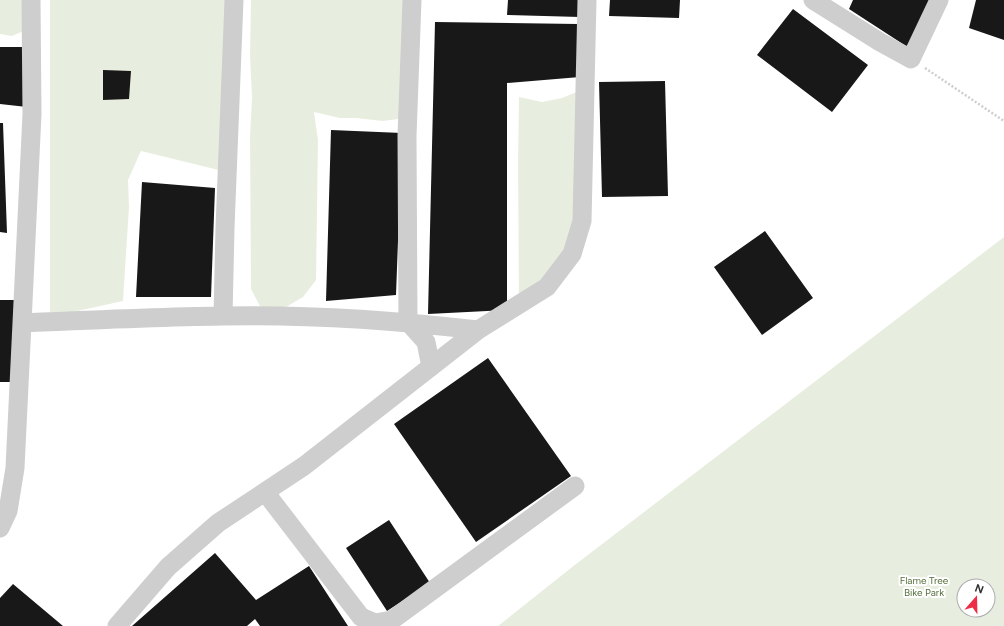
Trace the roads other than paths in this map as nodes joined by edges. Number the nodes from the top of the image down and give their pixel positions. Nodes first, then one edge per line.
1 (31, 0) edge
2 (234, 0) edge
3 (412, 0) edge
4 (587, 0) edge
5 (813, 0) edge
6 (939, 0) edge
7 (223, 316) junction
8 (408, 322) junction
9 (22, 323) junction
10 (478, 330) junction
11 (431, 367) junction
12 (574, 486) dead end
13 (265, 492) junction
14 (0, 528) edge
15 (117, 626) edge

1 - 9 street
2 - 7 street
3 - 8 street
4 - 10 street
5 - 6 street
7 - 8 street
7 - 9 street
8 - 10 street
8 - 11 street
9 - 14 street
10 - 11 street
11 - 13 street
12 - 13 street
13 - 15 street

